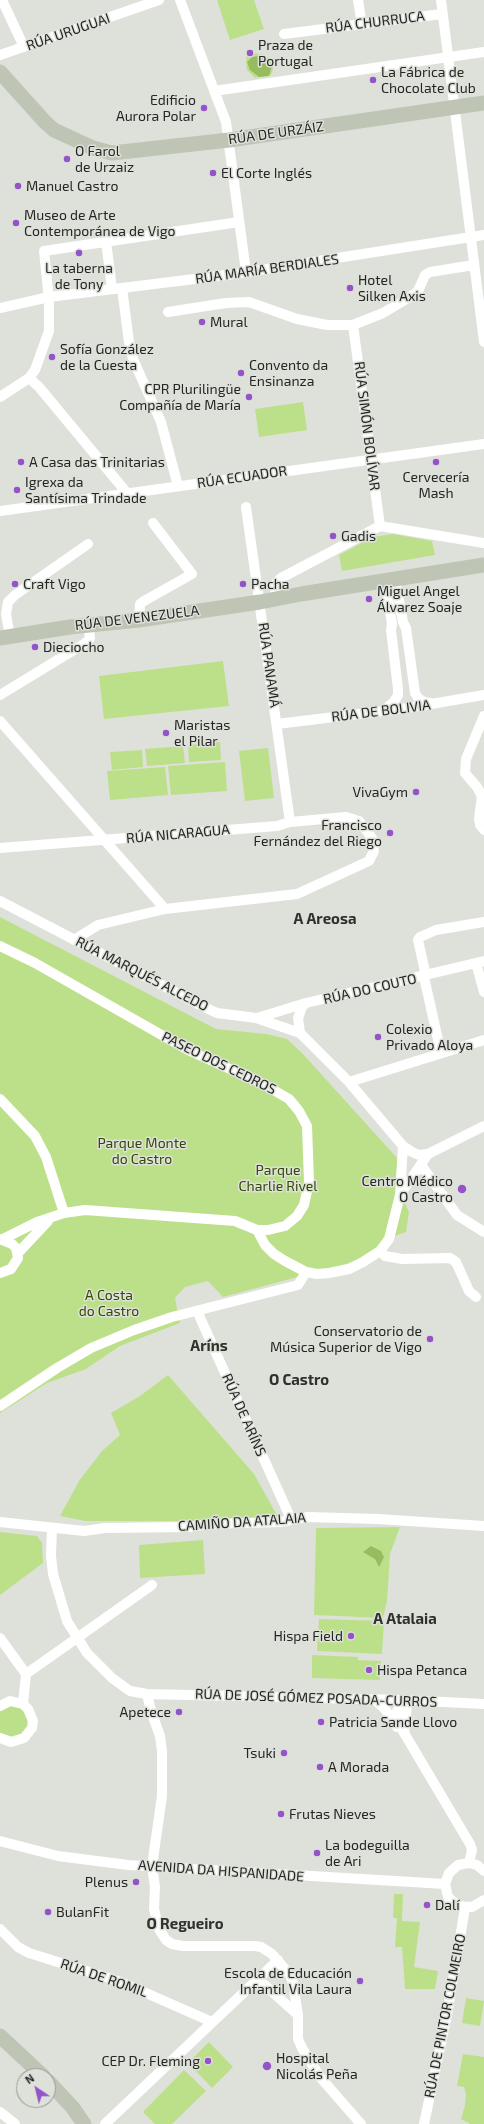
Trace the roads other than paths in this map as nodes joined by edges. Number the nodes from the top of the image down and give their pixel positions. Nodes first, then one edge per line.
1 (2, 0) edge
2 (159, 0) edge
3 (180, 0) edge
4 (358, 0) edge
5 (440, 0) edge
6 (442, 14) junction
7 (362, 25) junction
8 (284, 34) dead end
9 (24, 47) junction
10 (484, 52) edge
11 (0, 55) edge
12 (448, 57) junction
13 (0, 72) edge
14 (214, 92) junction
15 (484, 103) edge
16 (456, 108) junction
17 (229, 140) junction
18 (239, 222) junction
19 (484, 235) edge
20 (471, 238) junction
21 (106, 241) junction
22 (474, 265) junction
23 (246, 272) junction
24 (117, 289) junction
25 (49, 298) junction
26 (0, 308) edge
27 (168, 312) dead end
28 (483, 323) edge
29 (353, 325) junction
30 (484, 342) edge
31 (29, 378) junction
32 (0, 397) edge
33 (484, 444) edge
34 (371, 459) junction
35 (178, 486) junction
36 (127, 493) junction
37 (246, 507) dead end
38 (0, 511) edge
39 (153, 523) dead end
40 (380, 526) junction
41 (484, 543) edge
42 (88, 544) dead end
43 (484, 564) edge
44 (390, 580) junction
45 (267, 601) junction
46 (139, 620) junction
47 (88, 624) junction
48 (5, 637) edge
49 (0, 695) edge
50 (484, 695) edge
51 (435, 704) junction
52 (382, 711) junction
53 (484, 716) edge
54 (0, 721) edge
55 (277, 724) junction
56 (483, 796) edge
57 (290, 822) junction
58 (484, 830) edge
59 (103, 839) junction
60 (0, 848) edge
61 (0, 901) edge
62 (165, 909) junction
63 (484, 922) edge
64 (74, 940) junction
65 (0, 946) edge
66 (480, 962) edge
67 (425, 976) junction
68 (484, 992) edge
69 (306, 1003) junction
70 (256, 1018) junction
71 (300, 1032) junction
72 (484, 1040) edge
73 (441, 1053) junction
74 (349, 1082) junction
75 (0, 1100) edge
76 (484, 1126) edge
77 (404, 1146) junction
78 (428, 1154) junction
79 (421, 1166) junction
80 (400, 1195) junction
81 (64, 1213) junction
82 (53, 1217) junction
83 (257, 1230) junction
84 (484, 1232) edge
85 (1, 1239) edge
86 (380, 1251) junction
87 (18, 1253) junction
88 (306, 1272) junction
89 (1, 1274) edge
90 (476, 1297) dead end
91 (197, 1311) junction
92 (0, 1406) edge
93 (290, 1519) junction
94 (0, 1522) edge
95 (484, 1526) edge
96 (52, 1528) junction
97 (152, 1585) dead end
98 (0, 1638) edge
99 (77, 1638) junction
100 (26, 1674) junction
101 (147, 1694) junction
102 (375, 1700) junction
103 (404, 1700) junction
104 (24, 1704) junction
105 (484, 1704) edge
106 (0, 1706) edge
107 (404, 1733) junction
108 (0, 1738) edge
109 (0, 1841) edge
110 (469, 1863) junction
111 (152, 1866) junction
112 (484, 1871) edge
113 (445, 1884) junction
114 (484, 1900) edge
115 (465, 1908) junction
116 (0, 1929) edge
117 (278, 1960) junction
118 (258, 1979) junction
119 (298, 2015) junction
120 (212, 2022) junction
121 (0, 2036) edge
122 (34, 2068) edge
123 (56, 2091) edge
124 (0, 2112) edge
125 (16, 2124) edge
126 (84, 2124) edge
127 (105, 2124) edge
128 (361, 2124) edge
129 (424, 2124) edge

1 - 9 street
2 - 9 street, RÚA URUGUAI
3 - 14 street
4 - 7 street
5 - 6 street
6 - 7 street, RÚA CHURRUCA
6 - 12 street
7 - 8 street, RÚA CHURRUCA
9 - 11 street, RÚA URUGUAI
10 - 12 street
12 - 14 street
12 - 16 street
13 - 17 main road, RÚA DE URZÁIZ
14 - 17 street
15 - 16 main road, RÚA DE URZÁIZ
16 - 17 main road, RÚA DE URZÁIZ
16 - 20 street
17 - 18 street
18 - 21 street
18 - 23 street
19 - 20 street, RÚA MARÍA BERDIALES
20 - 22 street
20 - 23 street, RÚA MARÍA BERDIALES
21 - 24 street
21 - 25 street
22 - 28 street
22 - 29 street
23 - 24 street, RÚA MARÍA BERDIALES
24 - 25 street, RÚA MARÍA BERDIALES
24 - 35 street
25 - 26 street, RÚA MARÍA BERDIALES
25 - 31 street
27 - 29 street
28 - 30 street
29 - 34 street, RÚA SIMÓN BOLÍVAR
31 - 32 street
31 - 36 street
33 - 34 street, RÚA ECUADOR
34 - 35 street, RÚA ECUADOR
34 - 40 street, RÚA SIMÓN BOLÍVAR
35 - 36 street, RÚA ECUADOR
36 - 38 street, RÚA ECUADOR
37 - 45 street, RÚA PANAMÁ
39 - 46 street
40 - 41 street
40 - 45 street
42 - 48 street
43 - 44 main road, RÚA DE VENEZUELA
44 - 45 main road, RÚA DE VENEZUELA
44 - 51 street
44 - 52 street
45 - 46 main road, RÚA DE VENEZUELA
45 - 55 street, RÚA PANAMÁ
46 - 47 main road, RÚA DE VENEZUELA
47 - 48 main road, RÚA DE VENEZUELA
47 - 49 street
50 - 51 street, RÚA DE BOLIVIA
51 - 52 street, RÚA DE BOLIVIA
52 - 55 street, RÚA DE BOLIVIA
53 - 56 street
54 - 59 street
55 - 57 street, RÚA PANAMÁ
56 - 58 street
57 - 59 street, RÚA NICARAGUA
57 - 62 street, RÚA NICARAGUA
59 - 60 street, RÚA NICARAGUA
59 - 62 street
61 - 64 street, RÚA MARQUÉS ALCEDO
62 - 64 street
63 - 67 street
64 - 70 street, RÚA MARQUÉS ALCEDO
65 - 83 street, PASEO DOS CEDROS
66 - 67 street, RÚA DO COUTO
66 - 68 street
67 - 69 street, RÚA DO COUTO
67 - 73 street
69 - 70 street, RÚA DO COUTO
69 - 71 street
70 - 71 street, RÚA MARQUÉS ALCEDO
71 - 74 street, RÚA MARQUÉS ALCEDO
72 - 73 street
73 - 74 street
74 - 77 street, RÚA MARQUÉS ALCEDO
75 - 81 street
76 - 78 street
77 - 78 street, RÚA MARQUÉS ALCEDO
77 - 80 street
78 - 79 street
79 - 80 street
79 - 84 street
80 - 86 street
81 - 82 street
81 - 83 street
82 - 85 street
82 - 87 street
83 - 88 street
85 - 87 street
86 - 88 street
86 - 90 street
87 - 89 street
88 - 91 street
91 - 92 street
91 - 93 street, RÚA DE ARÍNS
93 - 95 street, CAMIÑO DA ATALAIA
93 - 96 street, CAMIÑO DA ATALAIA
94 - 96 street, CAMIÑO DA ATALAIA
96 - 99 street, RÚA DE JOSÉ GÓMEZ POSADA-CURROS
97 - 99 street
98 - 100 street
99 - 100 street
99 - 101 street, RÚA DE JOSÉ GÓMEZ POSADA-CURROS
100 - 104 street
101 - 102 street, RÚA DE JOSÉ GÓMEZ POSADA-CURROS
101 - 111 street
102 - 103 street, RÚA DE JOSÉ GÓMEZ POSADA-CURROS
102 - 107 street
103 - 105 street, RÚA DE JOSÉ GÓMEZ POSADA-CURROS
103 - 107 street
104 - 106 street
104 - 108 street
107 - 110 street
109 - 111 street, AVENIDA DA HISPANIDADE
110 - 112 street
110 - 113 street
111 - 113 street, AVENIDA DA HISPANIDADE
111 - 117 street
113 - 115 street
114 - 115 street
115 - 129 street, RÚA DE PINTOR COLMEIRO
116 - 120 street, RÚA DE ROMIL
117 - 118 street
117 - 119 street
118 - 119 street
118 - 120 street
119 - 128 street
120 - 127 street
121 - 122 main road
123 - 126 main road
124 - 125 street

